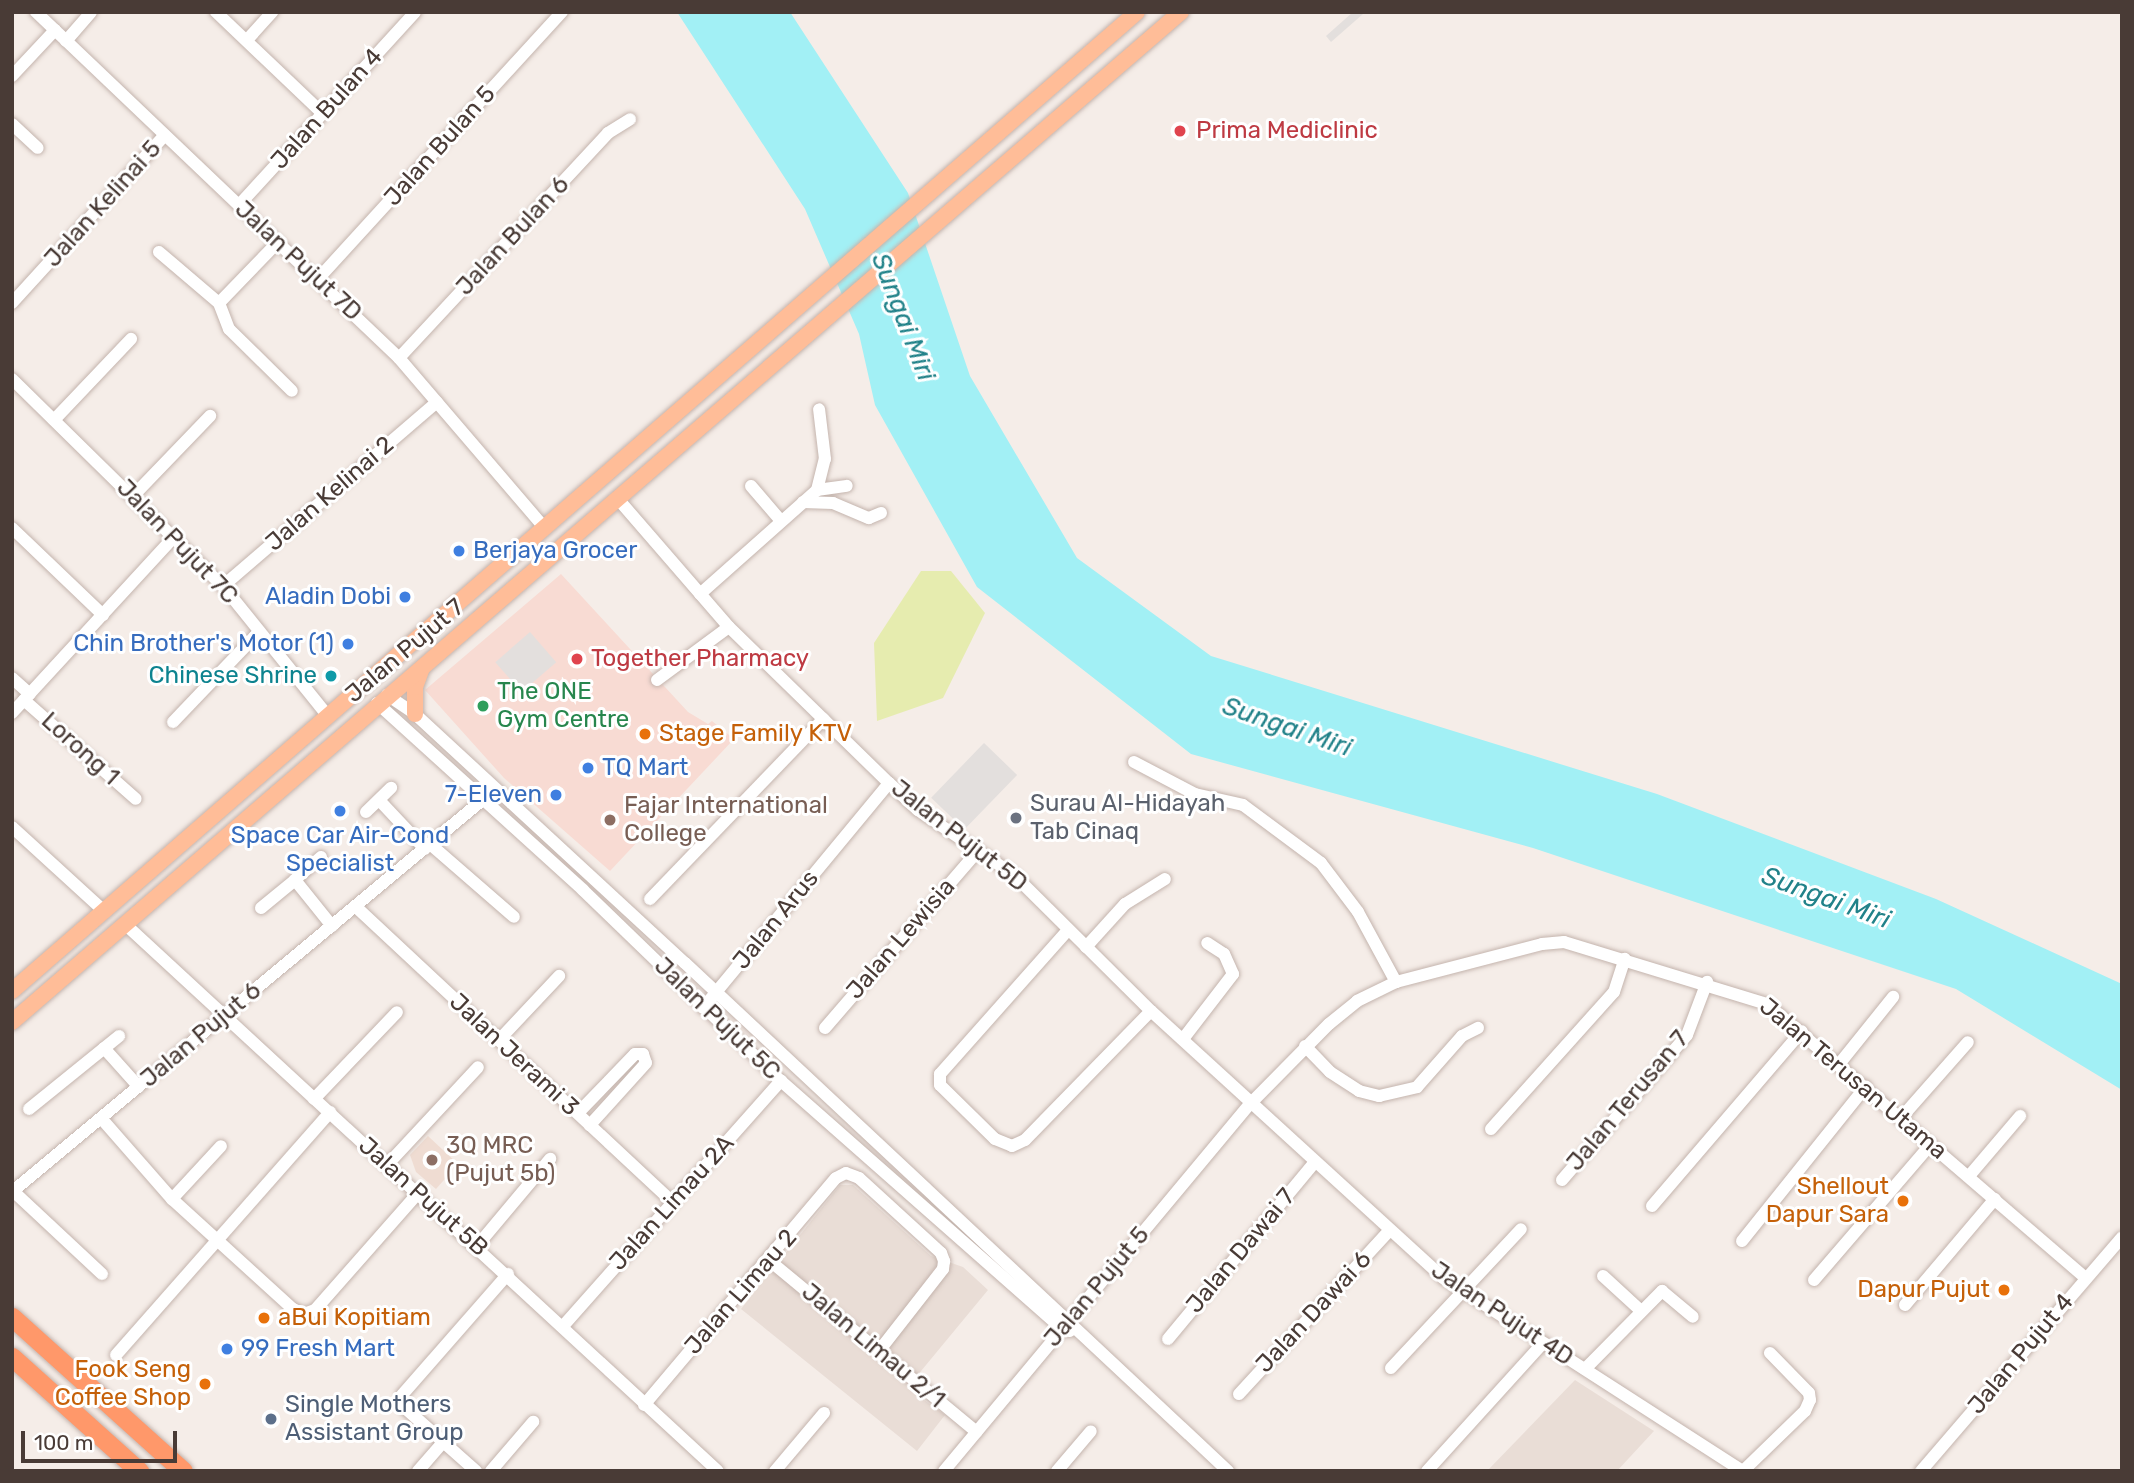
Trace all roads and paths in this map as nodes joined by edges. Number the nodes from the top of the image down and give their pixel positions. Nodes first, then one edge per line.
1 (36, 12) edge
2 (91, 12) edge
3 (216, 12) edge
4 (272, 12) edge
5 (415, 12) edge
6 (562, 12) edge
7 (1138, 12) edge
8 (1181, 12) edge
9 (55, 30) junction
10 (247, 40) junction
11 (66, 41) junction
12 (12, 76) edge
13 (322, 113) junction
14 (630, 119) dead end
15 (12, 124) edge
16 (165, 135) junction
17 (38, 148) dead end
18 (239, 205) junction
19 (278, 243) junction
20 (159, 252) dead end
21 (318, 279) junction
22 (12, 303) edge
23 (219, 303) junction
24 (131, 339) dead end
25 (399, 358) junction
26 (12, 379) edge
27 (292, 391) dead end
28 (437, 402) junction
29 (819, 409) dead end
30 (211, 416) dead end
31 (54, 420) junction
32 (751, 486) dead end
33 (847, 486) dead end
34 (817, 490) junction
35 (134, 495) junction
36 (618, 499) junction
37 (803, 502) junction
38 (881, 513) dead end
39 (781, 521) junction
40 (543, 526) junction
41 (12, 528) edge
42 (174, 537) junction
43 (223, 586) junction
44 (700, 594) junction
45 (103, 615) junction
46 (729, 627) junction
47 (259, 632) junction
48 (423, 666) junction
49 (12, 678) edge
50 (657, 680) dead end
51 (27, 697) junction
52 (382, 699) junction
53 (12, 713) edge
54 (415, 714) junction
55 (328, 716) junction
56 (823, 719) junction
57 (173, 722) dead end
58 (460, 756) junction
59 (1134, 762) dead end
60 (450, 768) junction
61 (262, 775) junction
62 (889, 783) junction
63 (391, 788) dead end
64 (495, 789) junction
65 (136, 799) dead end
66 (379, 800) junction
67 (482, 800) junction
68 (366, 812) dead end
69 (12, 827) edge
70 (427, 846) junction
71 (978, 851) junction
72 (321, 857) dead end
73 (594, 879) junction
74 (1164, 879) dead end
75 (295, 880) junction
76 (583, 890) junction
77 (650, 899) dead end
78 (355, 906) junction
79 (261, 908) dead end
80 (105, 912) junction
81 (514, 917) dead end
82 (126, 925) junction
83 (332, 926) junction
84 (1068, 930) junction
85 (1207, 943) dead end
86 (1086, 947) junction
87 (1625, 959) junction
88 (559, 976) dead end
89 (1396, 982) junction
90 (1707, 982) junction
91 (12, 991) edge
92 (716, 993) junction
93 (1893, 997) dead end
94 (703, 1008) junction
95 (1151, 1011) junction
96 (397, 1012) dead end
97 (223, 1016) junction
98 (12, 1022) edge
99 (825, 1028) dead end
100 (1478, 1028) dead end
101 (1802, 1031) junction
102 (119, 1036) dead end
103 (1183, 1039) junction
104 (499, 1040) junction
105 (1968, 1042) dead end
106 (1305, 1046) junction
107 (104, 1048) junction
108 (1840, 1063) junction
109 (478, 1067) dead end
110 (781, 1081) junction
111 (1866, 1086) junction
112 (139, 1087) junction
113 (314, 1099) junction
114 (1250, 1104) junction
115 (29, 1108) dead end
116 (330, 1112) junction
117 (578, 1114) junction
118 (2020, 1116) dead end
119 (101, 1118) junction
120 (1901, 1118) junction
121 (590, 1125) junction
122 (1491, 1129) dead end
123 (1931, 1144) junction
124 (221, 1146) dead end
125 (550, 1158) dead end
126 (1315, 1162) junction
127 (388, 1164) junction
128 (1969, 1176) junction
129 (1562, 1180) dead end
130 (13, 1191) edge
131 (418, 1194) junction
132 (172, 1199) junction
133 (1995, 1199) junction
134 (673, 1203) junction
135 (1652, 1206) dead end
136 (1521, 1229) dead end
137 (1389, 1231) junction
138 (2122, 1237) edge
139 (217, 1241) junction
140 (1742, 1241) dead end
141 (477, 1246) junction
142 (770, 1261) junction
143 (102, 1274) dead end
144 (508, 1274) junction
145 (1604, 1276) dead end
146 (2085, 1278) junction
147 (1814, 1280) dead end
148 (1462, 1292) junction
149 (1905, 1305) dead end
150 (1641, 1311) junction
151 (12, 1317) edge
152 (1693, 1317) dead end
153 (1067, 1324) junction
154 (564, 1325) junction
155 (1168, 1339) dead end
156 (1542, 1344) junction
157 (879, 1351) junction
158 (1770, 1353) dead end
159 (116, 1355) dead end
160 (12, 1357) edge
161 (1391, 1368) dead end
162 (1586, 1369) junction
163 (1239, 1394) dead end
164 (644, 1405) junction
165 (824, 1413) dead end
166 (533, 1422) dead end
167 (1091, 1431) dead end
168 (976, 1432) junction
169 (443, 1442) junction
170 (139, 1471) edge
171 (183, 1471) edge
172 (418, 1471) edge
173 (476, 1471) edge
174 (491, 1471) edge
175 (718, 1471) edge
176 (775, 1471) edge
177 (944, 1471) edge
178 (1057, 1471) edge
179 (1228, 1471) edge
180 (1427, 1471) edge
181 (1743, 1471) edge
182 (1921, 1471) edge

1 - 9 street, Jalan Pujut 7D
2 - 11 street
3 - 10 street
4 - 10 street
5 - 13 street, Jalan Bulan 4
6 - 21 street, Jalan Bulan 5
7 - 40 main road, Jalan Pujut 7
8 - 36 main road, Jalan Pujut 7
9 - 11 street, Jalan Pujut 7D
9 - 12 street
10 - 13 street
11 - 16 street, Jalan Pujut 7D
13 - 18 street, Jalan Bulan 4
14 - 25 street, Jalan Bulan 6
15 - 17 street
16 - 18 street, Jalan Pujut 7D
16 - 22 street, Jalan Kelinai 5
18 - 19 street, Jalan Pujut 7D
19 - 21 street, Jalan Pujut 7D
19 - 23 street
20 - 23 street
21 - 25 street, Jalan Pujut 7D
23 - 27 street
24 - 31 street
25 - 28 street, Jalan Pujut 7D
26 - 31 street, Jalan Pujut 7C
28 - 40 street, Jalan Pujut 7D
28 - 43 street, Jalan Kelinai 2
29 - 34 street
30 - 35 street
31 - 35 street, Jalan Pujut 7C
32 - 39 street
33 - 34 street
34 - 37 street
35 - 42 street, Jalan Pujut 7C
36 - 44 street, Jalan Pujut 5D
36 - 48 main road, Jalan Pujut 7
37 - 38 street
37 - 39 street
39 - 44 street
40 - 55 main road, Jalan Pujut 7
41 - 45 street
42 - 43 street, Jalan Pujut 7C
42 - 45 street
43 - 47 street, Jalan Pujut 7C
44 - 46 street, Jalan Pujut 5D
45 - 51 street
46 - 50 street
46 - 56 street, Jalan Pujut 5D
47 - 55 street, Jalan Pujut 7C
47 - 57 street
48 - 52 main road, Jalan Pujut 7
48 - 54 main road
49 - 51 street, Lorong 1
51 - 53 street
51 - 65 street, Lorong 1
52 - 54 street, Jalan Pujut 5C
52 - 60 street, Jalan Pujut 5C
52 - 61 main road
52 - 82 main road, Jalan Pujut 7
54 - 58 street, Jalan Pujut 5C
55 - 61 main road, Jalan Pujut 7
56 - 62 street, Jalan Pujut 5D
56 - 77 street
58 - 60 street
58 - 64 street, Jalan Pujut 5C
59 - 89 street
60 - 67 street, Jalan Pujut 5C
61 - 80 main road, Jalan Pujut 7
62 - 71 street, Jalan Pujut 5D
62 - 92 street, Jalan Arus
63 - 66 street
64 - 67 street, Jalan Pujut 6
64 - 73 street, Jalan Pujut 5C
66 - 68 street
66 - 70 street
67 - 70 street, Jalan Pujut 6
67 - 76 street, Jalan Pujut 5C
69 - 80 street
70 - 78 street, Jalan Pujut 6
70 - 81 street
71 - 84 street, Jalan Pujut 5D
71 - 99 street, Jalan Lewisia
72 - 75 street
73 - 76 street
73 - 92 street, Jalan Pujut 5C
74 - 86 street
75 - 79 street
75 - 83 street
76 - 94 street, Jalan Pujut 5C
78 - 83 street, Jalan Pujut 6
78 - 104 street, Jalan Jerami 3
80 - 91 main road, Jalan Pujut 7
82 - 97 street, Jalan Pujut 5B
82 - 98 main road, Jalan Pujut 7
83 - 97 street, Jalan Pujut 6
84 - 86 street, Jalan Pujut 5D
84 - 95 street
85 - 103 street
86 - 95 street, Jalan Pujut 5D
87 - 89 street, Jalan Terusan Utama
87 - 90 street, Jalan Terusan Utama
87 - 122 street
88 - 104 street
89 - 106 street, Jalan Terusan Utama
90 - 101 street, Jalan Terusan Utama
90 - 129 street, Jalan Terusan 7
92 - 94 street, Jalan Arus
92 - 153 street, Jalan Pujut 5C
93 - 108 street
94 - 110 street, Jalan Pujut 5C
95 - 103 street, Jalan Pujut 5D
96 - 113 street
97 - 112 street, Jalan Pujut 6
97 - 113 street, Jalan Pujut 5B
100 - 106 street
101 - 108 street, Jalan Terusan Utama
101 - 135 street
102 - 107 street
103 - 114 street, Jalan Pujut 5D
104 - 117 street, Jalan Jerami 3
105 - 120 street
106 - 114 street, Jalan Terusan Utama
107 - 112 street
107 - 115 street
108 - 111 street, Jalan Terusan Utama
109 - 127 street
110 - 134 street, Jalan Limau 2A
110 - 153 street, Jalan Pujut 5C
111 - 120 street, Jalan Terusan Utama
111 - 140 street
112 - 119 street, Jalan Pujut 6
113 - 116 street, Jalan Pujut 5B
114 - 126 street, Jalan Pujut 4D
114 - 153 street, Jalan Pujut 5
116 - 127 street, Jalan Pujut 5B
116 - 139 street
117 - 121 street, Jalan Jerami 3
117 - 121 street
118 - 128 street
119 - 130 street, Jalan Pujut 6
119 - 132 street
120 - 123 street, Jalan Terusan Utama
121 - 134 street, Jalan Jerami 3
123 - 128 street, Jalan Terusan Utama
123 - 147 street
124 - 132 street
125 - 141 street
126 - 137 street, Jalan Pujut 4D
126 - 155 street, Jalan Dawai 7
127 - 131 street, Jalan Pujut 5B
128 - 133 street, Jalan Terusan Utama
130 - 143 street, Jalan Pujut 6
131 - 139 street
131 - 141 street, Jalan Pujut 5B
132 - 139 street
133 - 146 street, Jalan Terusan Utama
133 - 149 street
134 - 154 street, Jalan Limau 2A
136 - 148 street
137 - 148 street, Jalan Pujut 4D
137 - 163 street, Jalan Dawai 6
138 - 146 street, Jalan Pujut 4
139 - 159 street
141 - 144 street, Jalan Pujut 5B
142 - 157 street, Jalan Limau 2/1
142 - 157 street, Jalan Limau 2
142 - 164 street, Jalan Limau 2
144 - 154 street, Jalan Pujut 5B
144 - 169 street
145 - 150 street
146 - 182 street, Jalan Pujut 4
148 - 156 street, Jalan Pujut 4D
148 - 161 street
150 - 152 street
150 - 162 street
151 - 171 highway
153 - 168 street, Jalan Pujut 5
153 - 179 street
154 - 164 street, Jalan Pujut 5B
156 - 162 street, Jalan Pujut 4D
156 - 180 street
157 - 168 street, Jalan Limau 2/1
158 - 181 street
160 - 170 highway
162 - 181 street, Jalan Pujut 4D
164 - 175 street, Jalan Pujut 5B
165 - 176 street
166 - 174 street
167 - 178 street
168 - 177 street, Jalan Pujut 5
169 - 172 street
169 - 173 street

